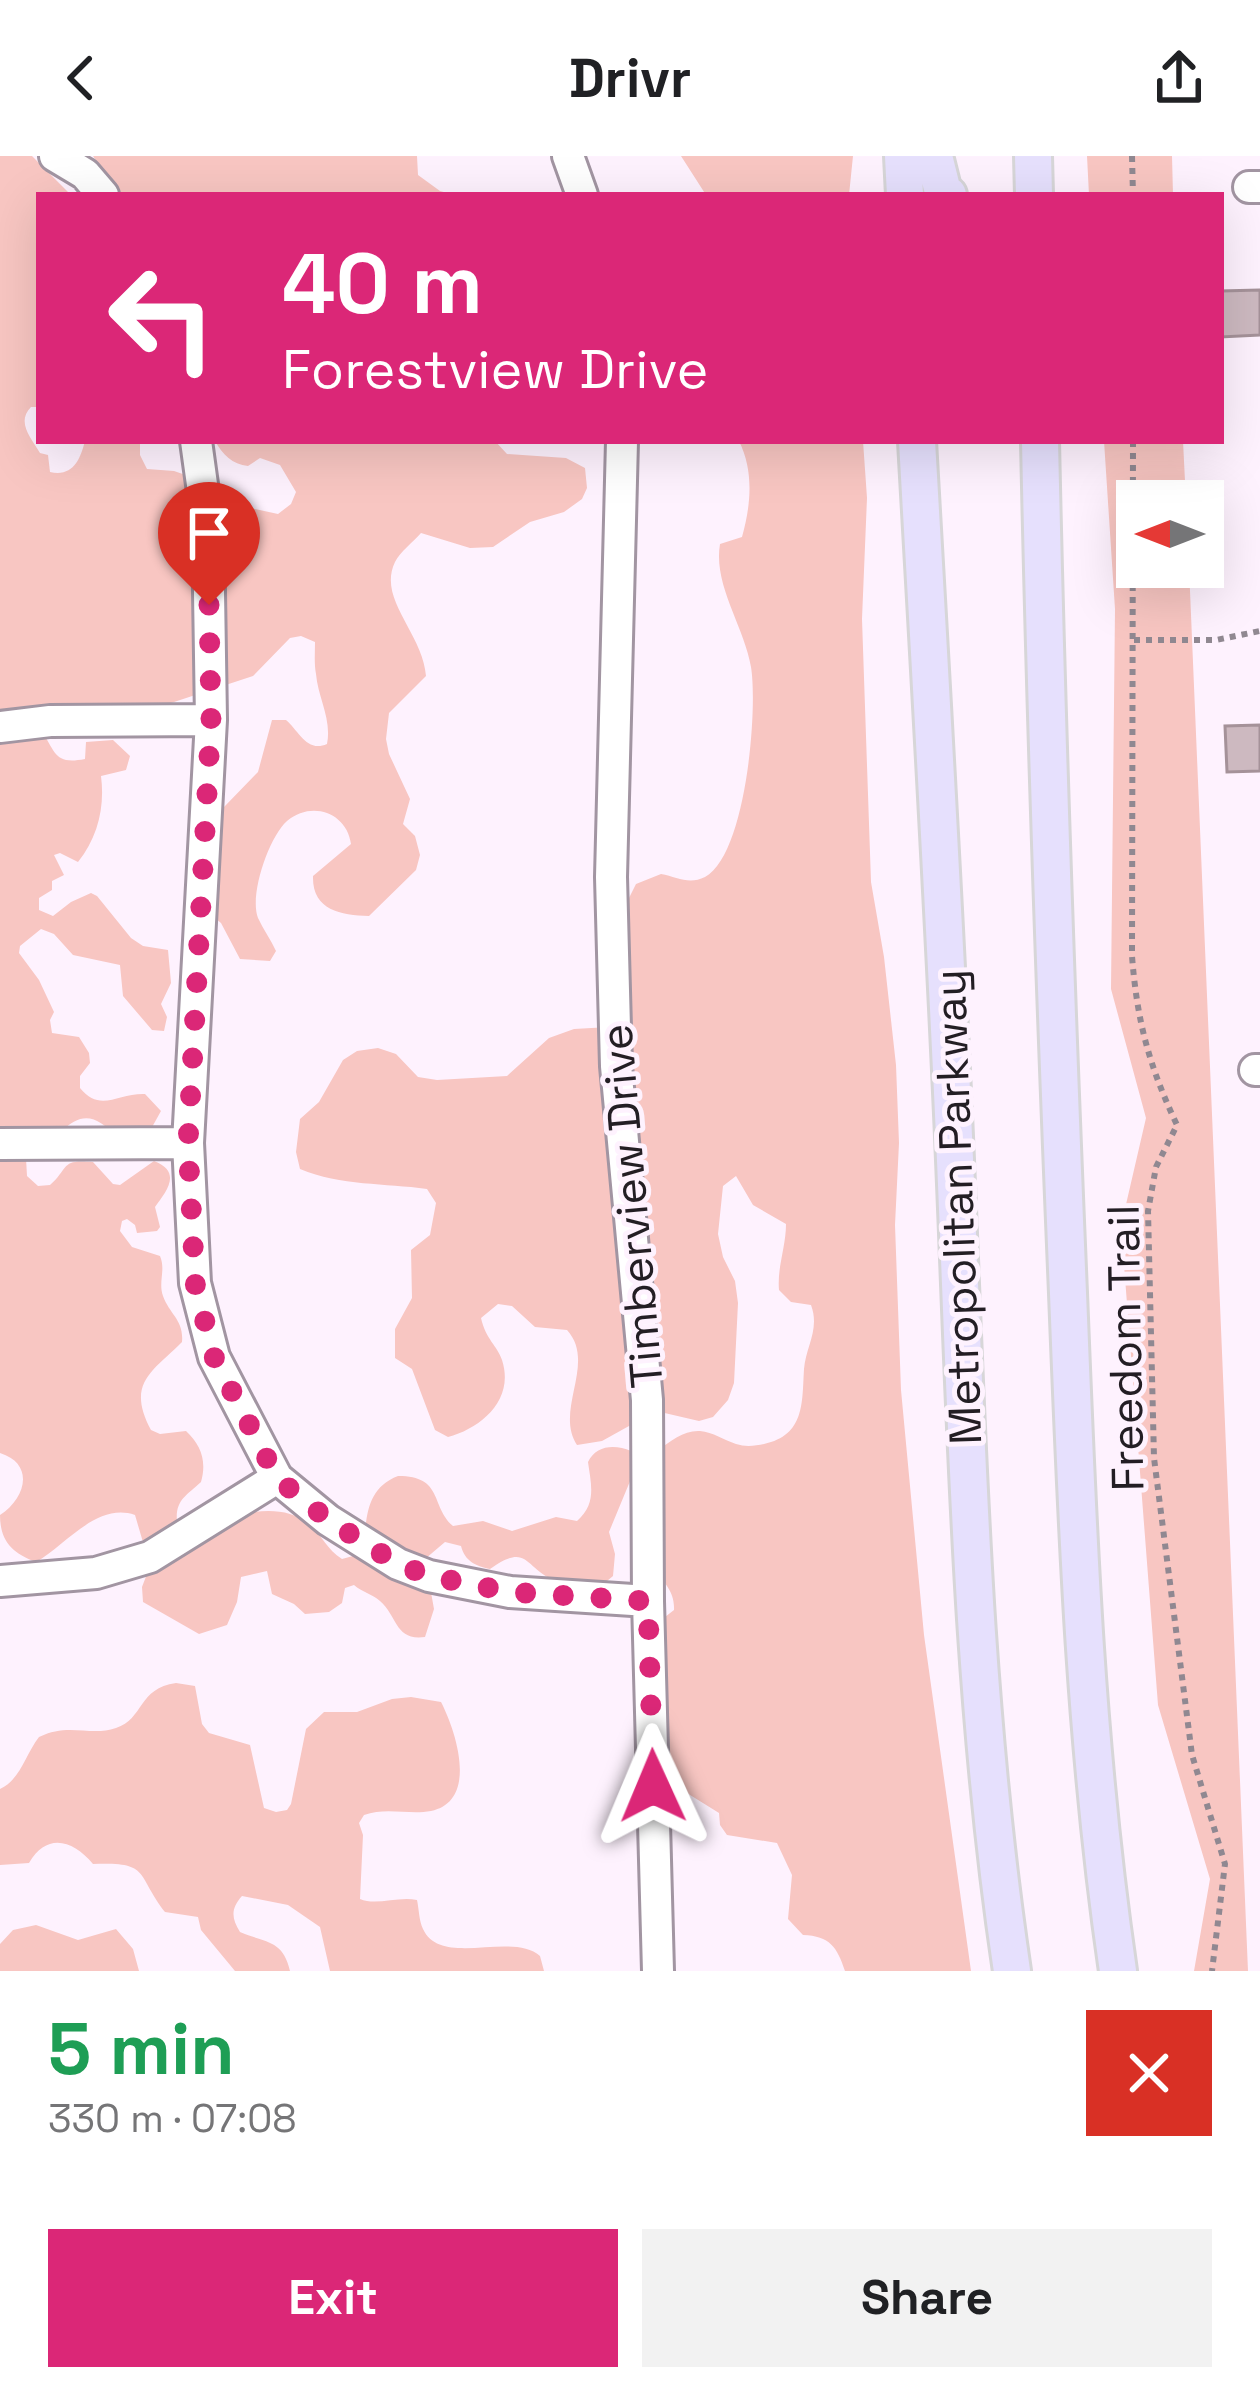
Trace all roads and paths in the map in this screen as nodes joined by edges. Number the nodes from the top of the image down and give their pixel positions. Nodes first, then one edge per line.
1 (55, 156) edge
2 (568, 156) edge
3 (903, 156) edge
4 (934, 156) edge
5 (1132, 156) edge
6 (100, 192) edge
7 (581, 192) edge
8 (905, 192) edge
9 (943, 192) edge
10 (1133, 192) edge
11 (196, 444) edge
12 (622, 444) edge
13 (917, 444) edge
14 (1040, 444) edge
15 (1133, 444) edge
16 (1260, 631) edge
17 (1134, 640) junction
18 (211, 720) junction
19 (0, 727) edge
20 (188, 1143) junction
21 (0, 1144) edge
22 (277, 1478) junction
23 (0, 1581) edge
24 (648, 1601) junction
25 (658, 1971) edge
26 (1012, 1971) edge
27 (1118, 1971) edge
28 (1212, 1971) edge

1 - 6 street
2 - 7 street
3 - 8 main road
4 - 9 main road
5 - 10 path
11 - 18 street
12 - 24 street, Timberview Drive
13 - 26 main road, Metropolitan Parkway
14 - 27 main road
15 - 17 path, Freedom Trail
16 - 17 path
17 - 28 path, Freedom Trail
18 - 19 street
18 - 20 street
20 - 21 street
20 - 22 street
22 - 23 street
22 - 24 street
24 - 25 street, Timberview Drive

